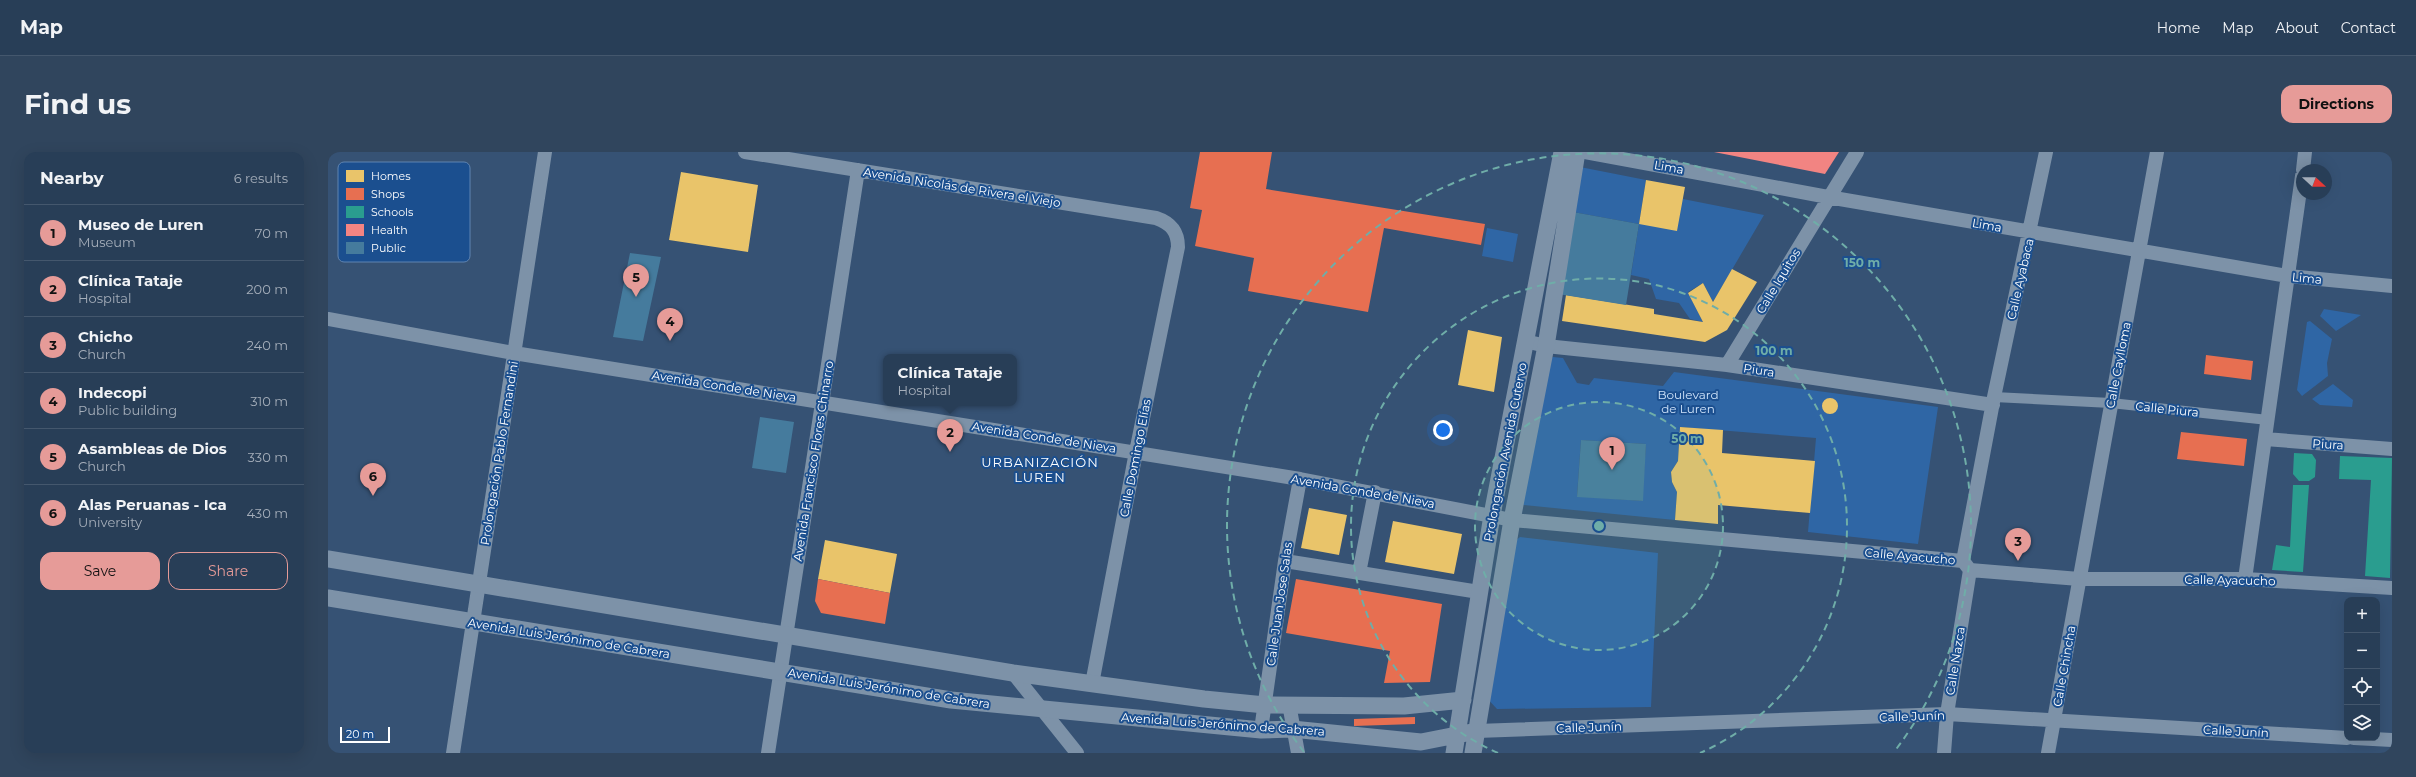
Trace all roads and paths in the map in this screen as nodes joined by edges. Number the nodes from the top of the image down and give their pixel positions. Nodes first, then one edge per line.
1 (545, 152) edge
2 (744, 152) edge
3 (1562, 152) edge
4 (1577, 152) edge
5 (1584, 152) edge
6 (1857, 152) edge
7 (2046, 152) edge
8 (2157, 152) edge
9 (2305, 152) edge
10 (800, 156) edge
11 (2304, 164) edge
12 (858, 170) junction
13 (1828, 197) junction
14 (2299, 200) edge
15 (1176, 232) joint
16 (2031, 232) junction
17 (2140, 251) junction
18 (2288, 276) junction
19 (2392, 286) edge
20 (328, 319) edge
21 (1525, 341) junction
22 (1546, 346) junction
23 (514, 353) junction
24 (1727, 365) junction
25 (822, 401) junction
26 (1993, 401) junction
27 (2111, 403) junction
28 (2268, 420) junction
29 (2265, 439) junction
30 (2392, 449) edge
31 (1136, 452) junction
32 (1300, 479) junction
33 (1375, 492) junction
34 (1492, 515) junction
35 (1517, 520) junction
36 (328, 559) edge
37 (1285, 561) junction
38 (1966, 565) junction
39 (1359, 573) junction
40 (2079, 579) junction
41 (2245, 579) junction
42 (478, 585) junction
43 (2392, 588) edge
44 (1479, 592) junction
45 (328, 598) edge
46 (473, 622) junction
47 (786, 635) junction
48 (781, 671) junction
49 (1013, 673) junction
50 (1092, 684) junction
51 (1464, 700) junction
52 (1289, 704) junction
53 (1265, 705) junction
54 (1044, 709) junction
55 (1947, 714) junction
56 (2054, 720) junction
57 (1292, 728) junction
58 (1261, 730) junction
59 (1477, 730) junction
60 (1458, 733) junction
61 (2344, 738) edge
62 (2380, 739) edge
63 (2392, 740) edge
64 (1421, 742) junction
65 (452, 753) edge
66 (768, 753) edge
67 (1077, 753) edge
68 (1298, 753) edge
69 (1437, 753) edge
70 (1454, 753) edge
71 (1473, 753) edge
72 (1944, 753) edge
73 (2048, 753) edge

1 - 23 street, Prolongación Pablo Fernandini
2 - 10 street, Avenida Nicolás de Rivera el Viejo
3 - 21 street, Prolongación Avenida Cutervo
4 - 22 street, Prolongación Avenida Cutervo
5 - 13 street, Lima
6 - 13 street, Calle Iquitos
7 - 16 street, Calle Ayabaca
8 - 17 street, Calle Caylloma
9 - 11 street
10 - 12 street, Avenida Nicolás de Rivera el Viejo
12 - 15 street, Avenida Nicolás de Rivera el Viejo
12 - 25 street, Avenida Francisco Flores Chinarro
13 - 16 street, Lima
13 - 24 street, Calle Iquitos
14 - 18 street
15 - 31 street, Calle Domingo Elías
16 - 17 street, Lima
16 - 26 street, Calle Ayabaca
17 - 18 street, Lima
17 - 27 street, Calle Caylloma
18 - 19 street, Lima
18 - 28 street
20 - 23 street, Avenida Conde de Nieva
21 - 22 street, Piura
21 - 34 street, Prolongación Avenida Cutervo
22 - 24 street, Piura
22 - 35 street, Prolongación Avenida Cutervo
23 - 25 street, Avenida Conde de Nieva
23 - 42 street, Prolongación Pablo Fernandini
24 - 26 street, Piura
25 - 31 street, Avenida Conde de Nieva
25 - 47 street, Avenida Francisco Flores Chinarro
26 - 27 street, Calle Piura
26 - 38 street, Calle Nazca
27 - 28 street, Calle Piura
27 - 40 street, Calle Caylloma
28 - 29 street
29 - 30 street, Piura
29 - 41 street
31 - 32 street, Avenida Conde de Nieva
31 - 50 street, Calle Domingo Elías
32 - 33 street, Avenida Conde de Nieva
32 - 37 street, Calle Juan Jose Salas
33 - 34 street, Avenida Conde de Nieva
33 - 39 street
34 - 35 street, Avenida Conde de Nieva
34 - 44 street, Prolongación Avenida Cutervo
35 - 38 street, Calle Ayacucho
35 - 59 street, Prolongación Avenida Cutervo
36 - 42 street, Avenida Luis Jerónimo de Cabrera
37 - 39 street
37 - 53 street, Calle Juan Jose Salas
38 - 40 street, Calle Ayacucho
38 - 55 street, Calle Nazca
39 - 44 street
40 - 41 street, Calle Ayacucho
40 - 56 street, Calle Chincha
41 - 43 street, Calle Ayacucho
42 - 46 street, Prolongación Pablo Fernandini
42 - 47 street, Avenida Luis Jerónimo de Cabrera
44 - 51 street, Prolongación Avenida Cutervo
45 - 46 street, Avenida Luis Jerónimo de Cabrera
46 - 48 street, Avenida Luis Jerónimo de Cabrera
46 - 65 street, Prolongación Pablo Fernandini
47 - 48 street, Avenida Francisco Flores Chinarro
47 - 49 street, Avenida Luis Jerónimo de Cabrera
48 - 54 street, Avenida Luis Jerónimo de Cabrera
48 - 66 street, Avenida Francisco Flores Chinarro
49 - 50 street, Avenida Luis Jerónimo de Cabrera
49 - 54 street
50 - 53 street, Avenida Luis Jerónimo de Cabrera
51 - 52 street, Avenida Luis Jerónimo de Cabrera
51 - 60 street, Prolongación Avenida Cutervo
52 - 53 street, Avenida Luis Jerónimo de Cabrera
52 - 57 street
53 - 58 street, Calle Juan Jose Salas
54 - 58 street, Avenida Luis Jerónimo de Cabrera
54 - 67 street
55 - 56 street, Calle Junín
55 - 59 street, Calle Junín
55 - 72 street, Calle Nazca
56 - 61 street, Calle Junín
56 - 73 street, Calle Chincha
57 - 58 street, Avenida Luis Jerónimo de Cabrera
57 - 64 street, Avenida Luis Jerónimo de Cabrera
57 - 68 street
59 - 60 street, Avenida Luis Jerónimo de Cabrera
59 - 71 street, Prolongación Avenida Cutervo
60 - 64 street, Avenida Luis Jerónimo de Cabrera
60 - 70 street, Prolongación Avenida Cutervo
62 - 63 street
64 - 69 street

